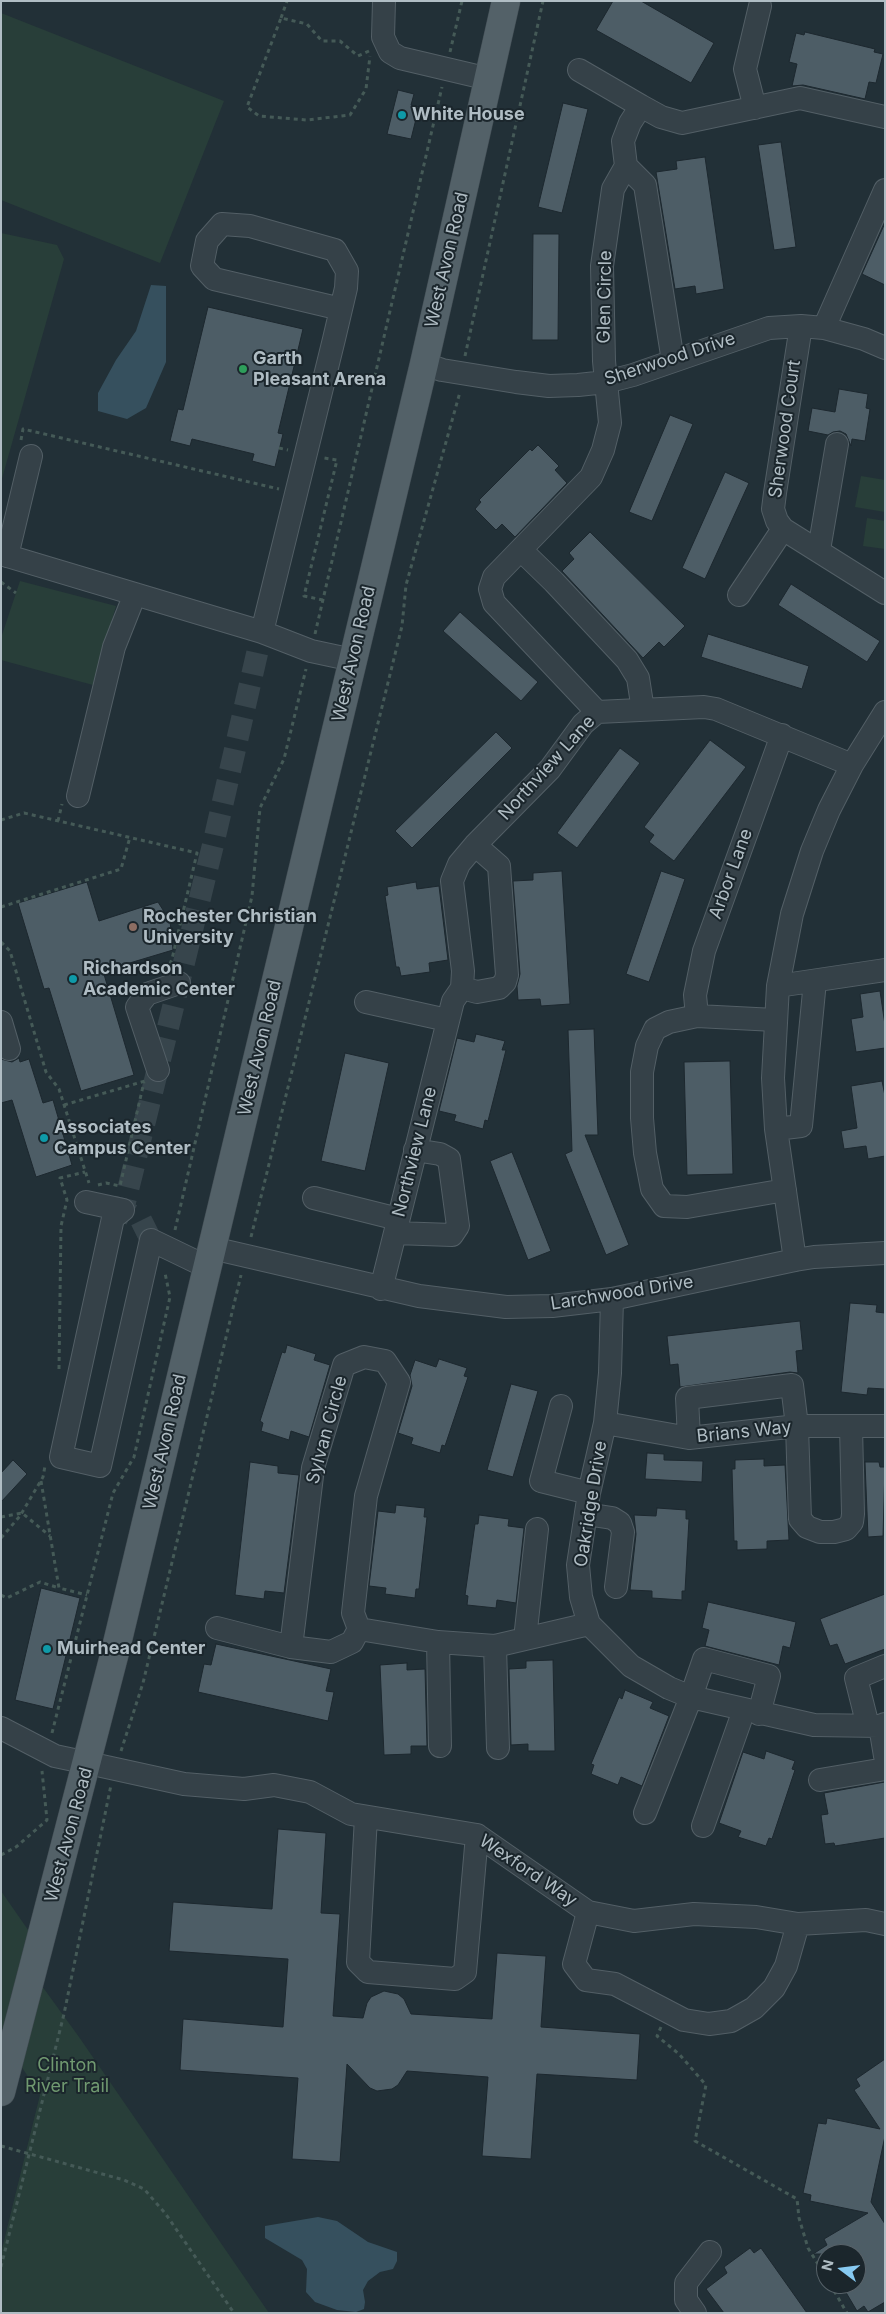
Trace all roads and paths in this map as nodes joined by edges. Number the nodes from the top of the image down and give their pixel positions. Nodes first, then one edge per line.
1 (287, 1) edge
2 (384, 1) edge
3 (462, 1) edge
4 (506, 1) edge
5 (543, 1) edge
6 (760, 6) dead end
7 (281, 18) junction
8 (446, 69) junction
9 (579, 70) dead end
10 (488, 79) junction
11 (641, 106) junction
12 (755, 108) junction
13 (885, 118) edge
14 (626, 166) junction
15 (885, 190) edge
16 (341, 309) junction
17 (801, 326) junction
18 (824, 328) junction
19 (885, 348) edge
20 (673, 361) junction
21 (424, 364) junction
22 (461, 374) junction
23 (606, 382) junction
24 (837, 444) dead end
25 (280, 448) dead end
26 (25, 452) joint
27 (307, 454) junction
28 (282, 490) dead end
29 (783, 529) junction
30 (521, 550) junction
31 (819, 550) junction
32 (4, 555) edge
33 (1, 582) edge
34 (16, 593) dead end
35 (885, 593) edge
36 (135, 594) junction
37 (739, 595) dead end
38 (323, 600) junction
39 (494, 603) joint
40 (262, 632) junction
41 (311, 651) junction
42 (353, 660) junction
43 (643, 710) junction
44 (598, 712) junction
45 (885, 712) edge
46 (782, 734) junction
47 (852, 764) junction
48 (78, 796) dead end
49 (1, 820) edge
50 (130, 837) junction
51 (475, 845) junction
52 (1, 907) edge
53 (1, 942) edge
54 (885, 970) edge
55 (173, 977) joint
56 (814, 981) junction
57 (778, 986) junction
58 (462, 988) junction
59 (366, 1002) dead end
60 (698, 1016) junction
61 (447, 1020) junction
62 (775, 1020) junction
63 (1, 1022) edge
64 (9, 1049) dead end
65 (149, 1075) junction
66 (64, 1105) junction
67 (776, 1129) junction
68 (415, 1150) junction
69 (85, 1172) junction
70 (785, 1190) junction
71 (314, 1198) dead end
72 (86, 1202) dead end
73 (396, 1226) junction
74 (160, 1245) junction
75 (885, 1253) edge
76 (246, 1256) junction
77 (210, 1258) junction
78 (795, 1260) junction
79 (381, 1289) junction
80 (612, 1298) junction
81 (59, 1371) dead end
82 (561, 1406) dead end
83 (604, 1423) junction
84 (797, 1426) junction
85 (851, 1426) junction
86 (885, 1426) edge
87 (689, 1438) junction
88 (47, 1458) dead end
89 (40, 1481) junction
90 (588, 1504) junction
91 (22, 1513) junction
92 (1, 1517) edge
93 (537, 1529) dead end
94 (50, 1536) junction
95 (1, 1538) edge
96 (616, 1586) dead end
97 (59, 1588) junction
98 (1, 1595) edge
99 (87, 1595) junction
100 (590, 1624) junction
101 (217, 1628) dead end
102 (359, 1629) junction
103 (525, 1639) junction
104 (438, 1642) junction
105 (495, 1646) junction
106 (291, 1648) junction
107 (885, 1666) edge
108 (691, 1697) junction
109 (752, 1712) junction
110 (878, 1725) edge
111 (1, 1728) edge
112 (440, 1746) dead end
113 (498, 1748) dead end
114 (47, 1752) junction
115 (885, 1756) edge
116 (88, 1763) junction
117 (115, 1768) junction
118 (885, 1770) edge
119 (820, 1780) dead end
120 (645, 1813) dead end
121 (366, 1817) junction
122 (703, 1826) dead end
123 (477, 1834) junction
124 (1, 1855) edge
125 (588, 1912) junction
126 (798, 1924) junction
127 (885, 1924) edge
128 (667, 2012) junction
129 (1, 2092) edge
130 (1, 2146) edge
131 (30, 2152) junction
132 (710, 2252) dead end
133 (816, 2261) edge
134 (1, 2267) edge
135 (836, 2294) edge
136 (234, 2313) edge
137 (695, 2313) edge
138 (848, 2313) edge

1 - 7 path
2 - 8 street
3 - 8 path
4 - 10 main road, West Avon Road
5 - 22 path
6 - 12 street
7 - 7 path
8 - 10 street
8 - 38 path
9 - 11 street
10 - 21 main road, West Avon Road
11 - 12 street
11 - 14 street
12 - 13 street
14 - 20 street
14 - 23 street, Glen Circle
15 - 18 street
16 - 16 street
16 - 27 street
17 - 18 street, Sherwood Drive
17 - 20 street, Sherwood Drive
17 - 29 street, Sherwood Court
18 - 19 street, Sherwood Drive
20 - 23 street, Sherwood Drive
21 - 22 street, Sherwood Drive
21 - 42 main road, West Avon Road
22 - 23 street, Sherwood Drive
22 - 76 path
23 - 30 street, Glen Circle
24 - 31 street
25 - 27 path
26 - 28 path
26 - 32 street
27 - 38 path
27 - 40 street
29 - 31 street
29 - 37 street
30 - 39 street, Glen Circle
30 - 43 street
31 - 35 street
32 - 36 street
33 - 34 path
36 - 40 street
36 - 48 street
38 - 41 path
39 - 44 street, Northview Lane
40 - 41 street
41 - 42 street
41 - 74 path
42 - 77 main road, West Avon Road
43 - 44 street
43 - 46 street
44 - 51 street, Northview Lane
45 - 47 street
46 - 47 street
46 - 60 street, Arbor Lane
47 - 57 street
49 - 50 path
50 - 52 path
50 - 55 path
51 - 58 street, Northview Lane
51 - 58 street
53 - 66 path
54 - 56 street
55 - 65 street
56 - 57 street
56 - 67 street
57 - 62 street
58 - 61 street, Northview Lane
59 - 61 street
60 - 62 street
60 - 70 street
61 - 68 street, Northview Lane
62 - 67 street
63 - 64 street
65 - 66 path
65 - 69 path
66 - 69 path
67 - 70 street
68 - 73 street, Northview Lane
68 - 73 street
69 - 81 path
70 - 78 street
71 - 73 street
72 - 74 street
73 - 79 street, Northview Lane
74 - 77 street, Larchwood Drive
74 - 99 path
75 - 78 street, Larchwood Drive
76 - 77 street, Larchwood Drive
76 - 79 street, Larchwood Drive
76 - 117 path
77 - 116 main road, West Avon Road
78 - 80 street, Larchwood Drive
79 - 80 street, Larchwood Drive
80 - 83 street, Oakridge Drive
82 - 90 street
83 - 87 street, Brians Way
83 - 90 street, Oakridge Drive
84 - 85 street, Brians Way
84 - 85 street
84 - 87 street, Brians Way
84 - 87 street
85 - 86 street, Brians Way
88 - 89 path
89 - 91 path
89 - 94 path
90 - 96 street
90 - 100 street, Oakridge Drive
91 - 92 path
91 - 94 path
91 - 95 path
93 - 103 street
94 - 97 path
97 - 98 path
97 - 99 path
99 - 114 path
100 - 103 street
100 - 108 street, Oakridge Drive
101 - 106 street
102 - 104 street
102 - 106 street
102 - 106 street, Sylvan Circle
103 - 105 street
104 - 105 street
104 - 112 street
105 - 113 street
107 - 110 street
108 - 109 street, Oakridge Drive
108 - 109 street
108 - 120 street
109 - 110 street, Oakridge Drive
109 - 122 street
110 - 115 street
111 - 114 street, Wexford Way
114 - 116 street, Wexford Way
114 - 124 path
116 - 117 street, Wexford Way
116 - 129 main road, West Avon Road
117 - 121 street, Wexford Way
117 - 131 path
118 - 119 street
121 - 123 street, Wexford Way
121 - 123 street
123 - 125 street, Wexford Way
125 - 126 street, Wexford Way
125 - 128 street
126 - 127 street, Wexford Way
126 - 128 street
128 - 133 path
130 - 131 path
131 - 134 path
131 - 136 path
132 - 137 street
135 - 138 path

